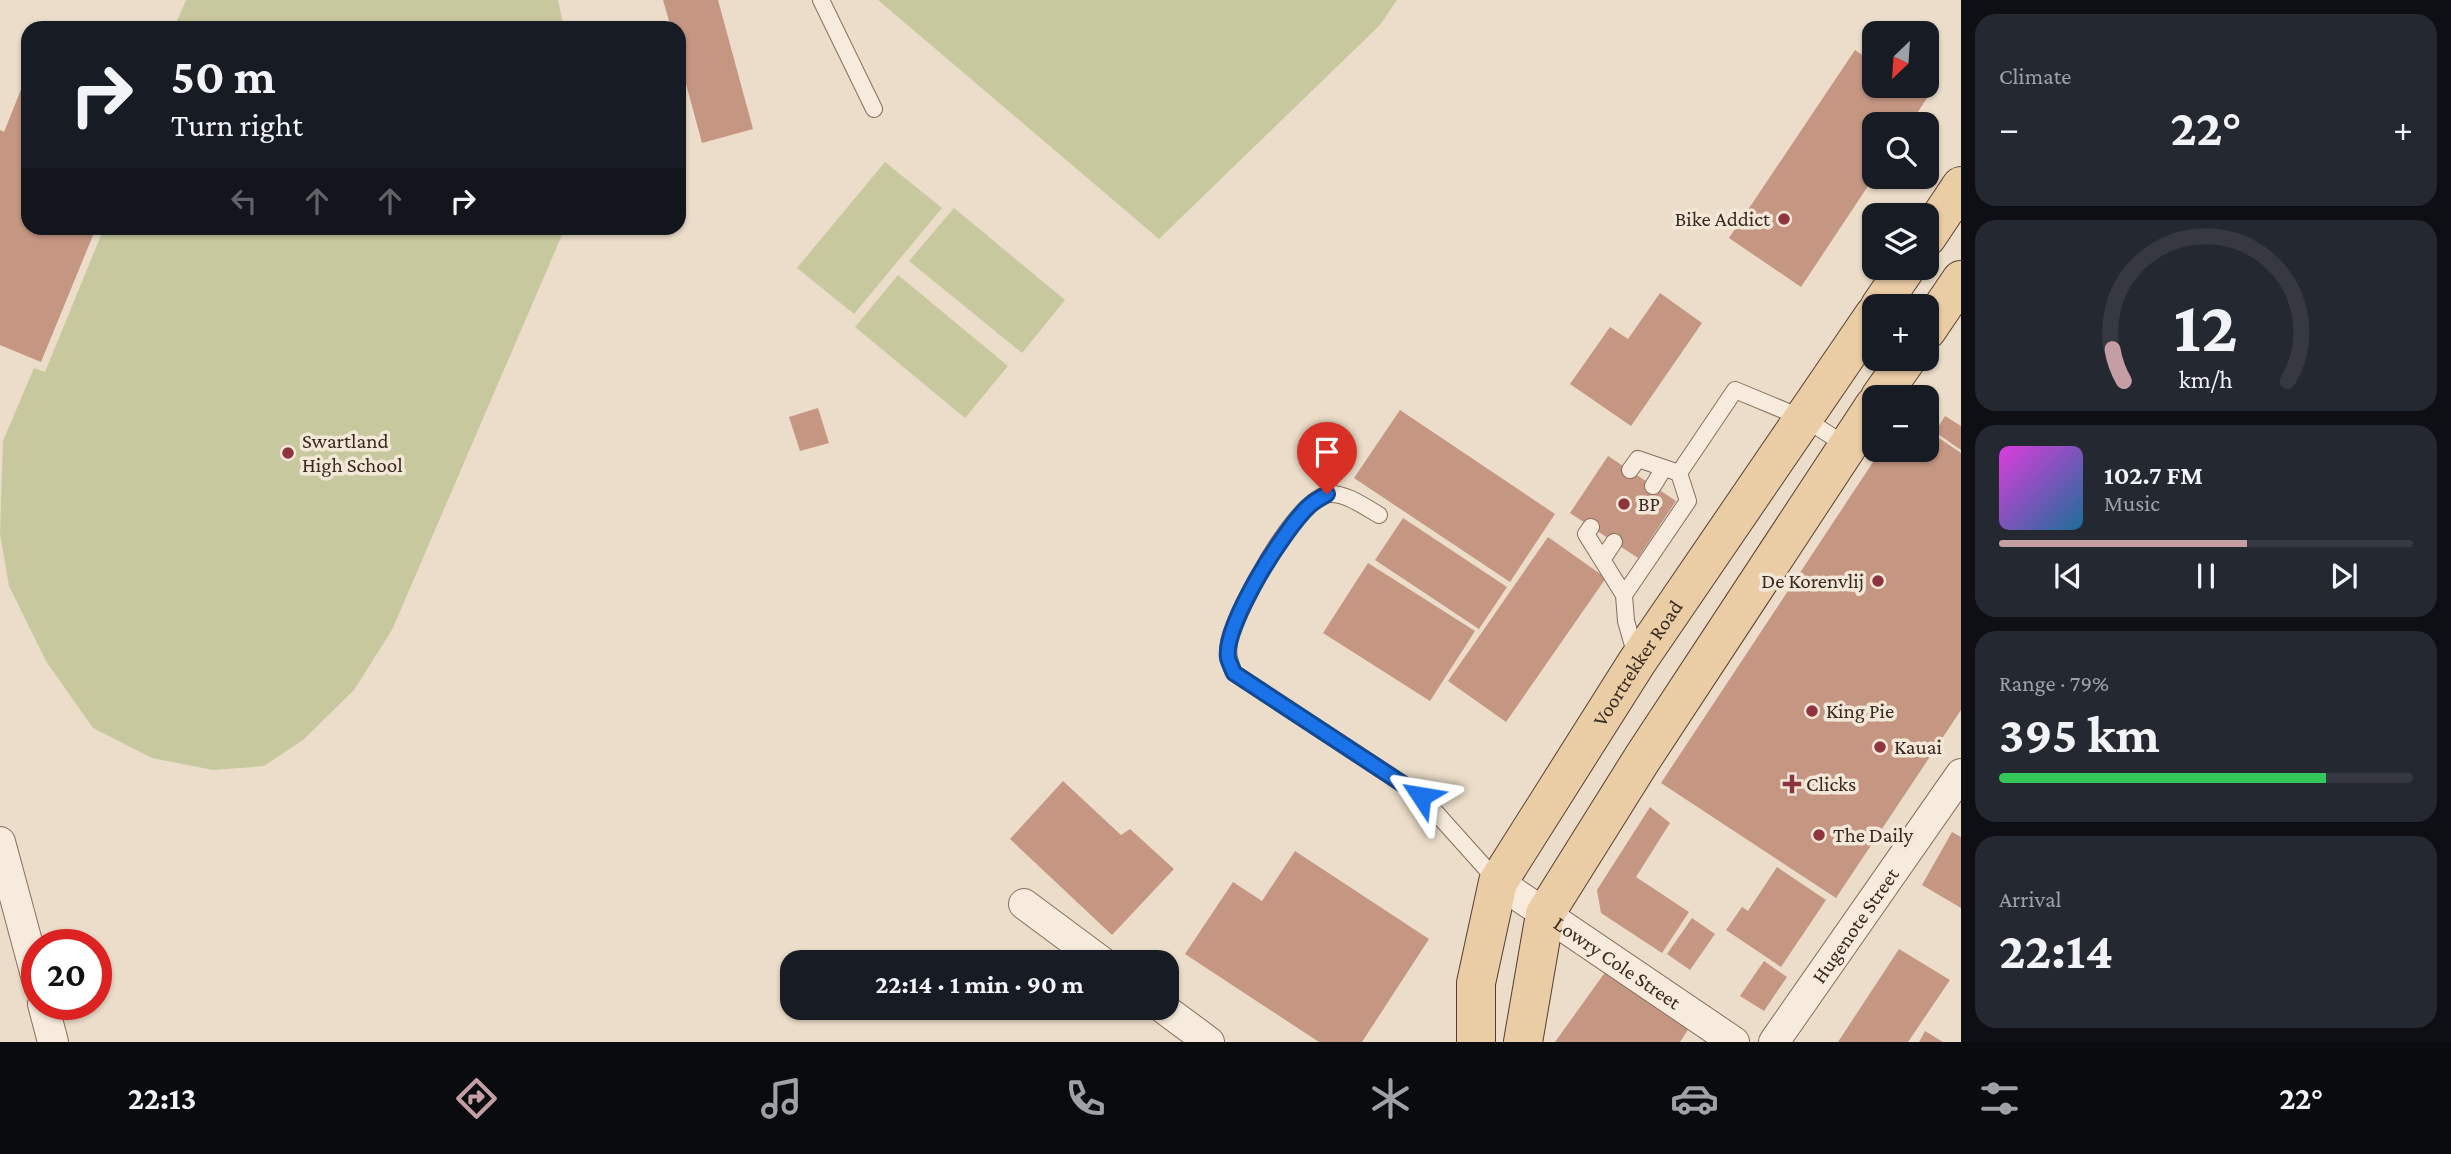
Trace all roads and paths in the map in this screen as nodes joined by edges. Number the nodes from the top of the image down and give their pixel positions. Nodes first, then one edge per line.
1 (821, 0) edge
2 (874, 109) dead end
3 (1961, 186) edge
4 (1939, 219) edge
5 (1961, 280) edge
6 (1939, 312) edge
7 (1862, 334) edge
8 (1805, 419) junction
9 (1862, 424) edge
10 (1847, 446) junction
11 (1630, 470) dead end
12 (1672, 471) junction
13 (1653, 486) dead end
14 (1379, 515) dead end
15 (1591, 527) dead end
16 (1614, 542) dead end
17 (1602, 560) junction
18 (1624, 595) junction
19 (1637, 662) junction
20 (1961, 774) edge
21 (0, 842) edge
22 (1498, 882) junction
23 (1024, 904) dead end
24 (1545, 914) junction
25 (23, 929) edge
26 (1086, 950) edge
27 (47, 1020) edge
28 (1179, 1020) edge
29 (53, 1042) edge
30 (1209, 1042) edge
31 (1476, 1042) edge
32 (1523, 1042) edge
33 (1734, 1042) edge
34 (1774, 1042) edge

1 - 2 lane
3 - 4 main road
5 - 6 main road
7 - 8 main road, Voortrekker Road
8 - 10 lane
8 - 12 lane
8 - 19 main road, Voortrekker Road
9 - 10 main road
10 - 24 main road
11 - 12 lane
12 - 13 lane
12 - 18 lane
14 - 22 lane
15 - 17 lane
16 - 17 lane
17 - 18 lane
18 - 19 lane
19 - 22 main road, Voortrekker Road
20 - 34 street, Hugenote Street
21 - 25 street
22 - 24 street, Lowry Cole Street
22 - 31 main road, Voortrekker Road
23 - 26 street
24 - 32 main road
24 - 33 street, Lowry Cole Street
27 - 29 street
28 - 30 street

